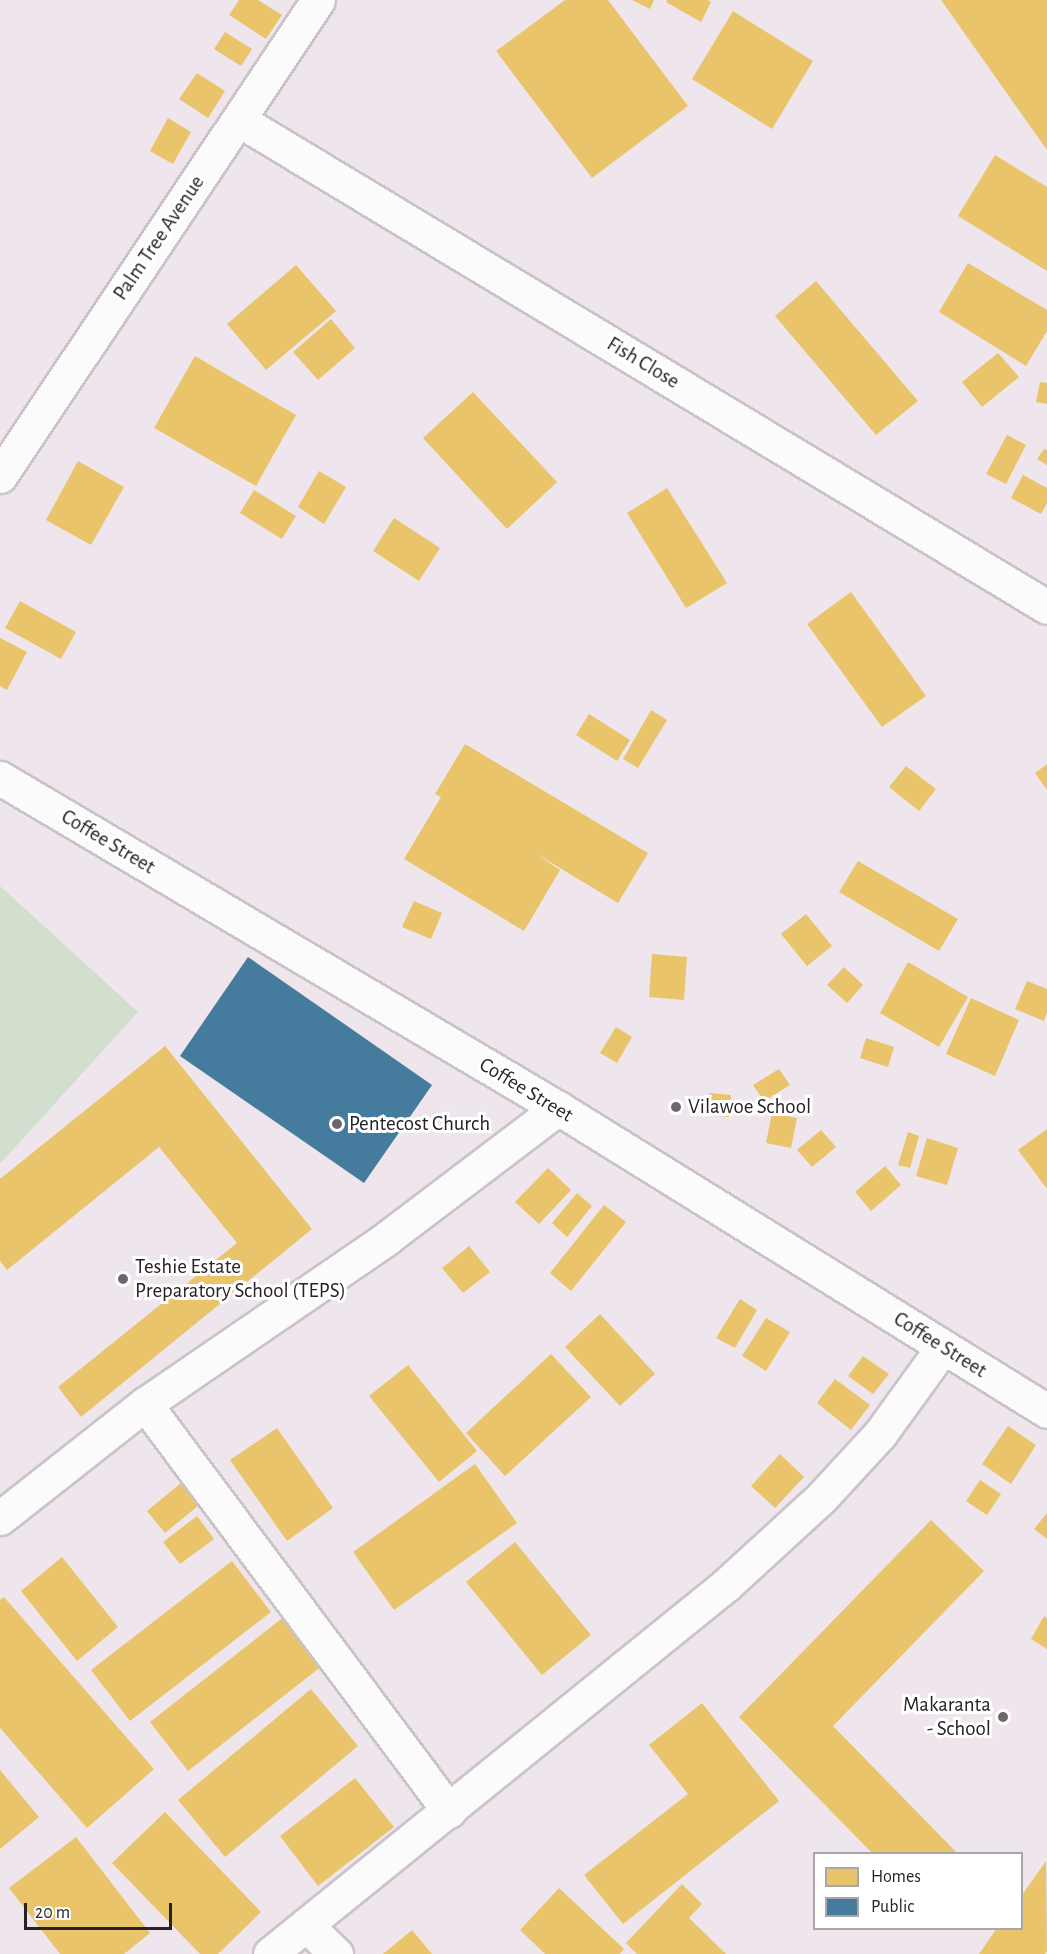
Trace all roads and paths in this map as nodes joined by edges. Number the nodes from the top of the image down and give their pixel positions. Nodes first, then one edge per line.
1 (318, 0) edge
2 (239, 120) junction
3 (0, 476) edge
4 (1047, 607) edge
5 (0, 778) edge
6 (558, 1108) junction
7 (943, 1347) junction
8 (145, 1404) junction
9 (1047, 1411) edge
10 (0, 1518) edge
11 (448, 1812) junction
12 (306, 1925) junction
13 (270, 1954) edge
14 (336, 1954) edge

1 - 2 street, Palm Tree Avenue
2 - 3 street, Palm Tree Avenue
2 - 4 street, Fish Close
5 - 6 street, Coffee Street
6 - 7 street, Coffee Street
6 - 8 street
7 - 9 street, Coffee Street
7 - 11 street
8 - 10 street
8 - 11 street
11 - 12 street
12 - 13 street
12 - 14 street

